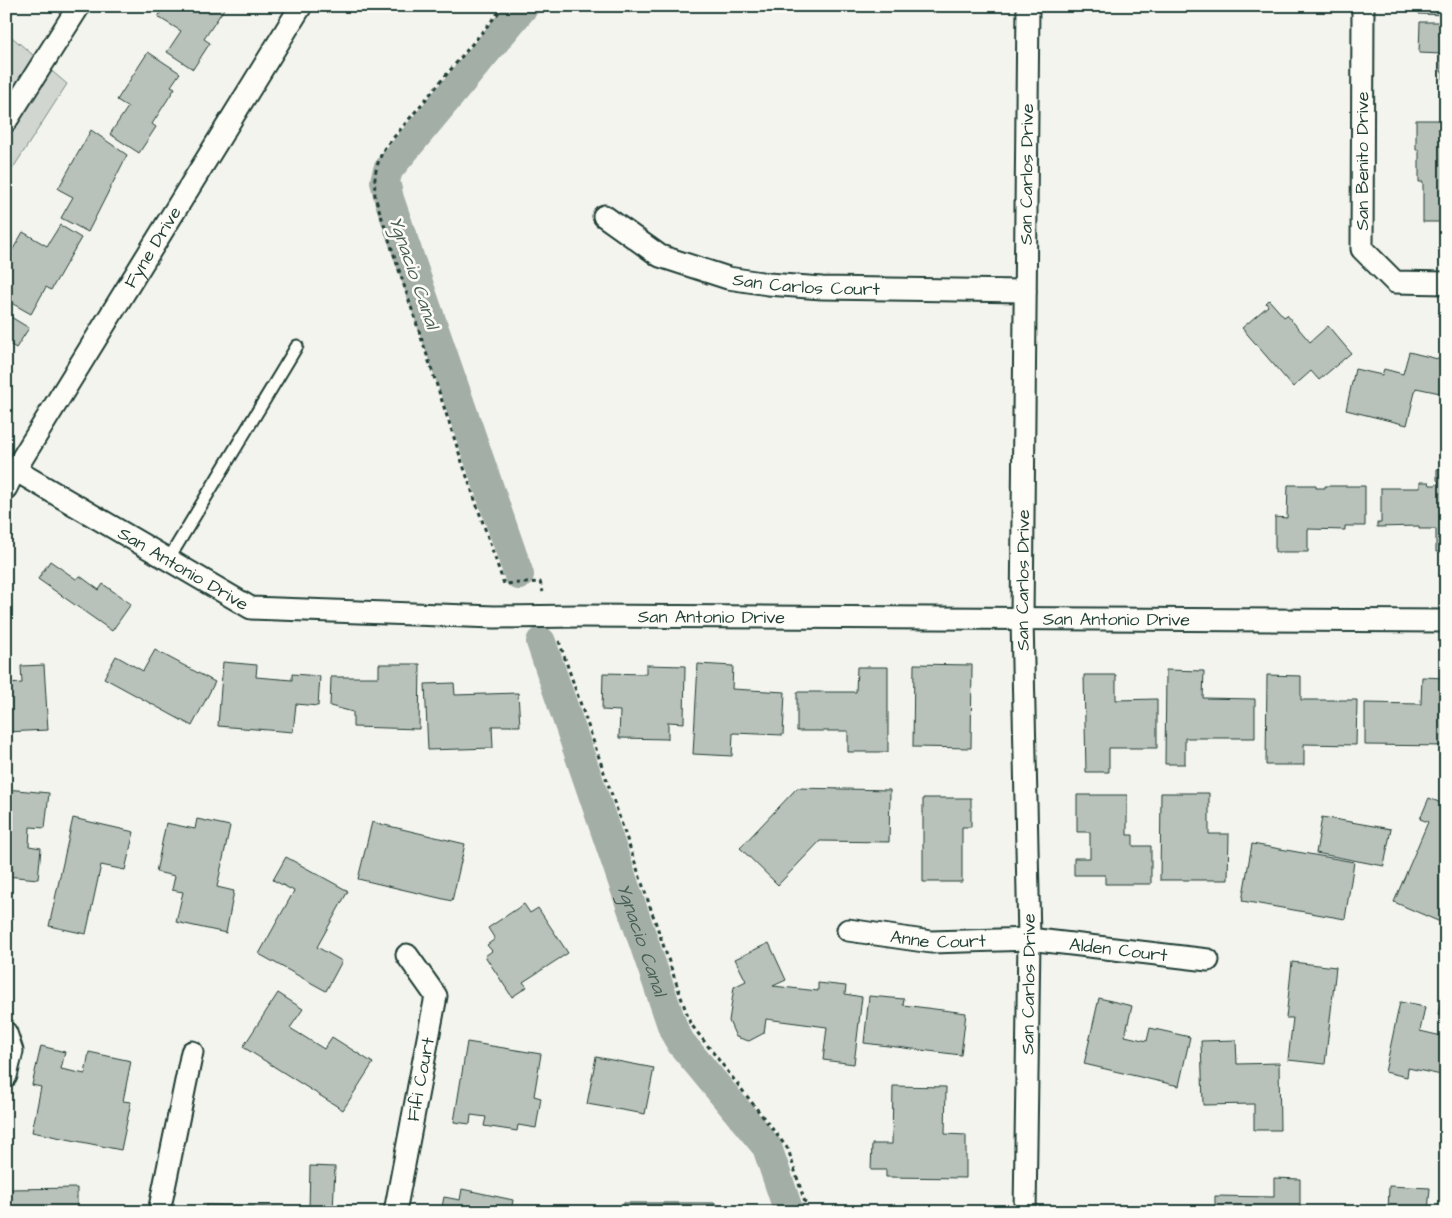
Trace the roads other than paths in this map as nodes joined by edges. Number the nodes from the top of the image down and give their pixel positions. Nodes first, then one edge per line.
1 (79, 6) edge
2 (301, 6) edge
3 (1028, 6) edge
4 (1363, 6) edge
5 (6, 121) edge
6 (604, 216) dead end
7 (1446, 283) edge
8 (1025, 291) junction
9 (297, 346) dead end
10 (11, 479) edge
11 (168, 560) junction
12 (1022, 619) junction
13 (1446, 621) edge
14 (848, 930) dead end
15 (1029, 939) junction
16 (407, 955) dead end
17 (1208, 960) dead end
18 (6, 1033) edge
19 (192, 1052) dead end
20 (6, 1076) edge
21 (159, 1212) edge
22 (395, 1212) edge
23 (1025, 1212) edge

1 - 5 street
2 - 10 street, Fyne Drive
3 - 8 street, San Carlos Drive
4 - 7 street, San Benito Drive
6 - 8 street, San Carlos Court
8 - 12 street, San Carlos Drive
9 - 11 lane
10 - 11 street, San Antonio Drive
11 - 12 street, San Antonio Drive
12 - 13 street, San Antonio Drive
12 - 15 street, San Carlos Drive
14 - 15 street, Anne Court
15 - 17 street, Alden Court
15 - 23 street, San Carlos Drive
16 - 22 street, Fifi Court
18 - 20 street
19 - 21 street

